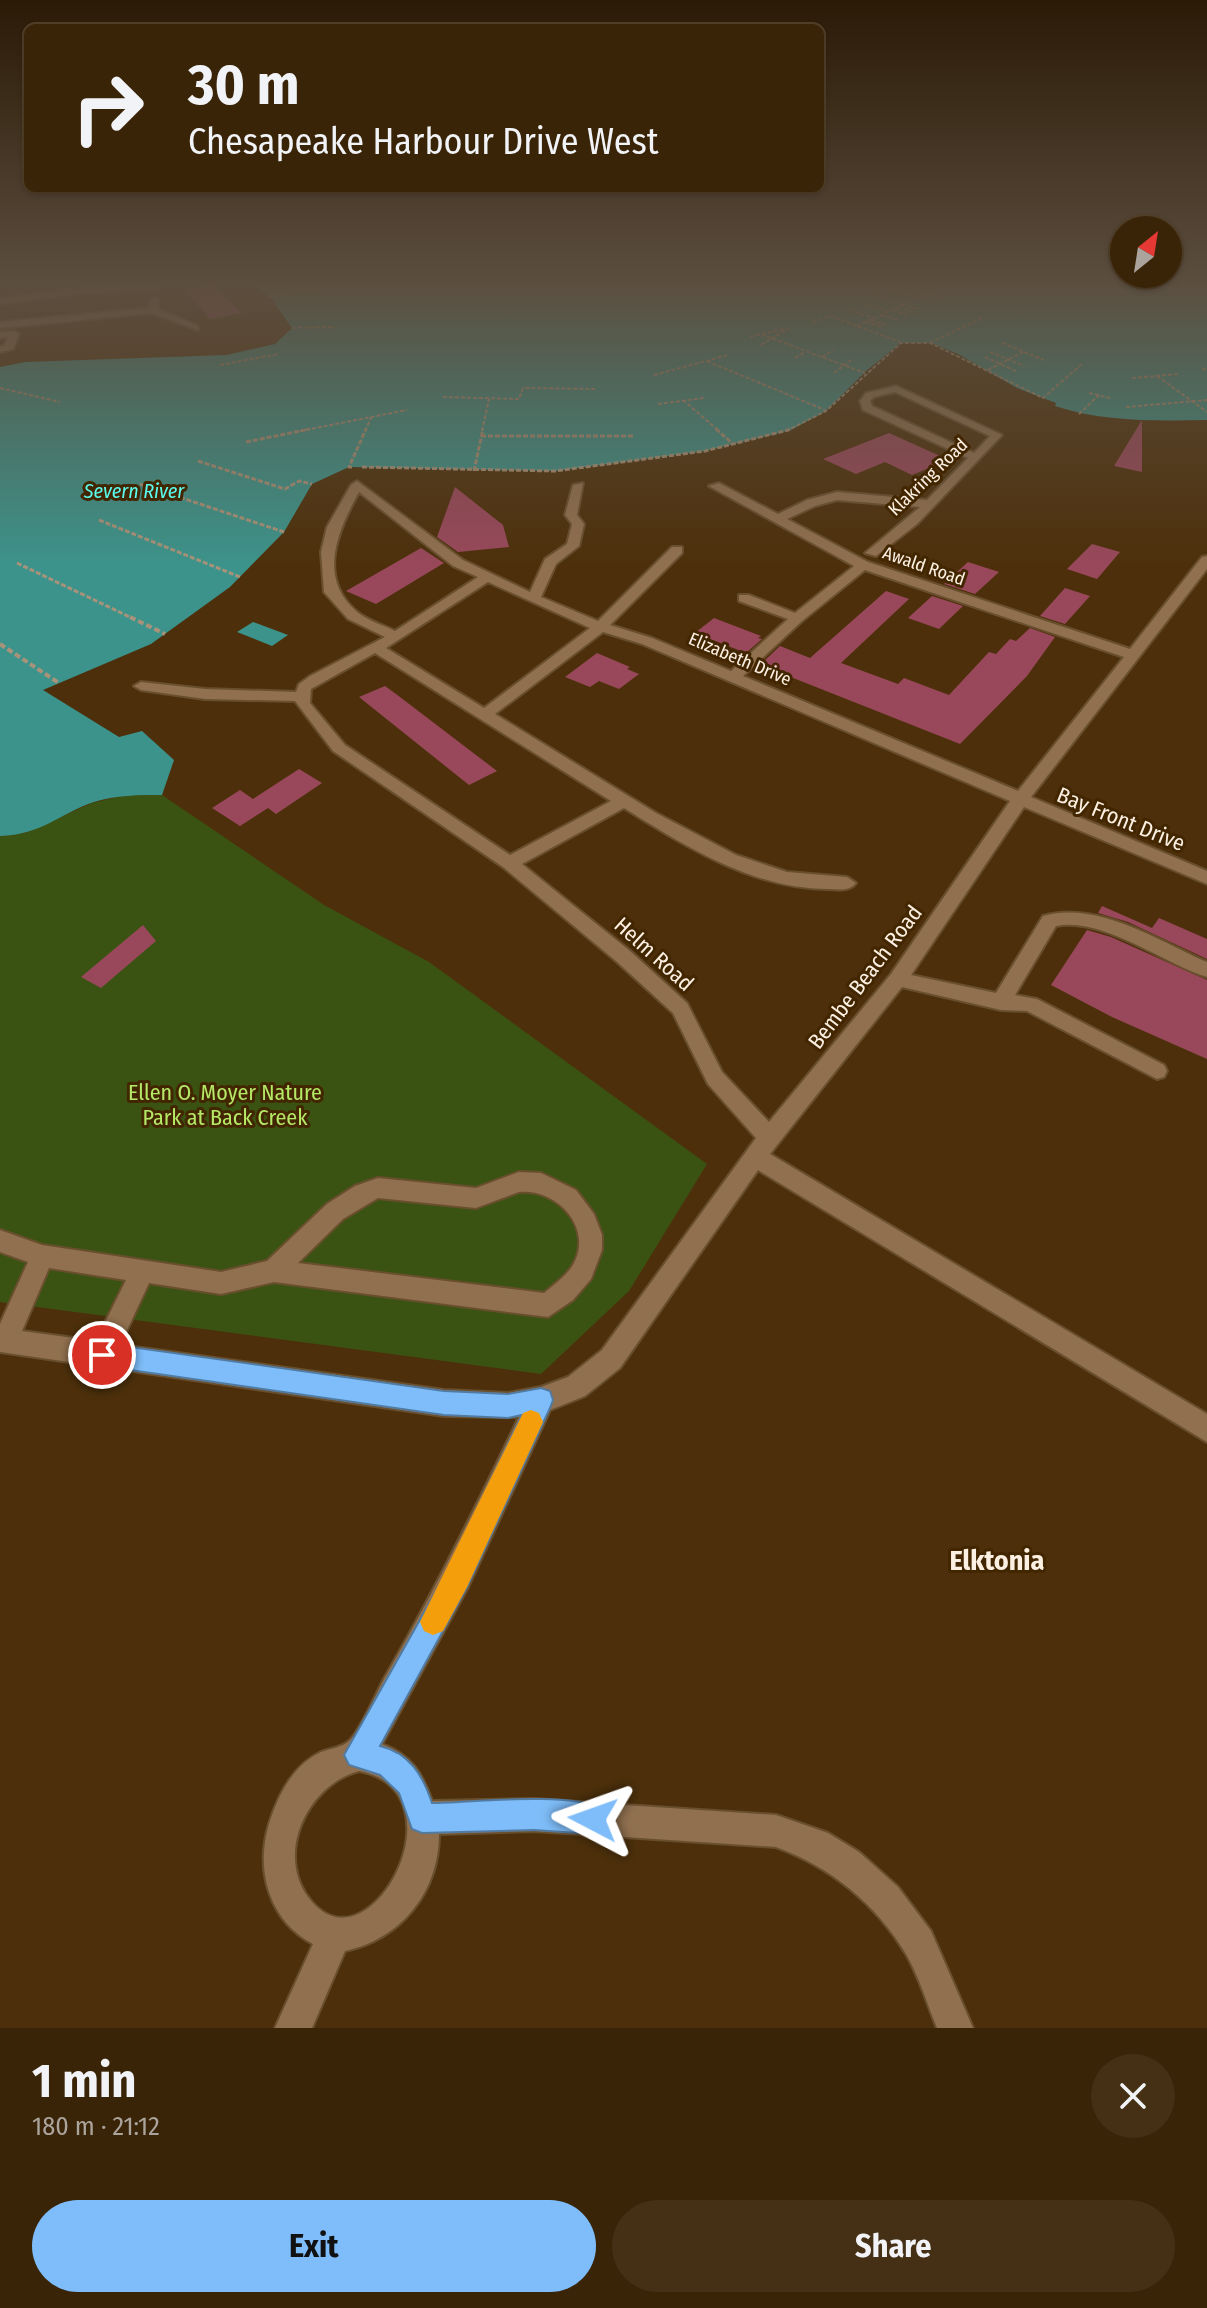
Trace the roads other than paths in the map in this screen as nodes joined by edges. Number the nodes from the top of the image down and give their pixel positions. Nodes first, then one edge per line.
1 (974, 457) junction
2 (579, 485) dead end
3 (715, 486) dead end
4 (929, 504) junction
5 (780, 518) junction
6 (677, 550) dead end
7 (867, 559) junction
8 (1207, 560) edge
9 (489, 576) junction
10 (534, 597) junction
11 (744, 598) dead end
12 (797, 618) junction
13 (600, 627) junction
14 (396, 637) junction
15 (375, 647) junction
16 (1132, 655) junction
17 (732, 678) junction
18 (141, 686) dead end
19 (301, 697) junction
20 (484, 715) junction
21 (624, 801) junction
22 (1019, 801) junction
23 (509, 863) junction
24 (1207, 878) edge
25 (847, 883) dead end
26 (1207, 970) edge
27 (898, 979) junction
28 (1001, 1002) junction
29 (1157, 1071) dead end
30 (763, 1148) junction
31 (0, 1241) edge
32 (42, 1256) junction
33 (143, 1271) junction
34 (274, 1271) junction
35 (2, 1340) edge
36 (102, 1355) junction
37 (541, 1400) junction
38 (1207, 1429) edge
39 (359, 1755) junction
40 (422, 1818) junction
41 (333, 1936) junction
42 (293, 2028) edge
43 (955, 2028) edge

1 - 1 street, Klakring Road
1 - 4 street, Klakring Road
2 - 10 street
3 - 5 street, Awald Road
4 - 5 street
4 - 7 street, Klakring Road
5 - 7 street, Awald Road
6 - 13 street
7 - 12 street, Klakring Road
7 - 16 street, Awald Road
8 - 16 street, Bembe Beach Road
9 - 10 street, Elizabeth Drive
9 - 14 street
9 - 14 street, Elizabeth Drive
10 - 13 street, Elizabeth Drive
11 - 12 street
12 - 17 street, Klakring Road
13 - 17 street, Elizabeth Drive
13 - 20 street
14 - 15 street
15 - 19 street
15 - 20 street
16 - 22 street, Bembe Beach Road
17 - 22 street, Elizabeth Drive
18 - 19 street
19 - 23 street, Helm Road
20 - 21 street
21 - 23 street
21 - 25 street
22 - 24 street, Bay Front Drive
22 - 27 street, Bembe Beach Road
23 - 30 street, Helm Road
26 - 28 street
27 - 28 street
27 - 30 street, Bembe Beach Road
28 - 29 street
30 - 37 street, Bembe Beach Road
30 - 38 street, Helm Road
31 - 32 street
32 - 33 street
32 - 35 street
33 - 34 street
33 - 36 street
34 - 34 street
35 - 36 street, Bembe Beach Road
36 - 37 street, Bembe Beach Road
37 - 39 street
39 - 40 street
39 - 41 street
40 - 41 street
40 - 43 street
41 - 42 street

